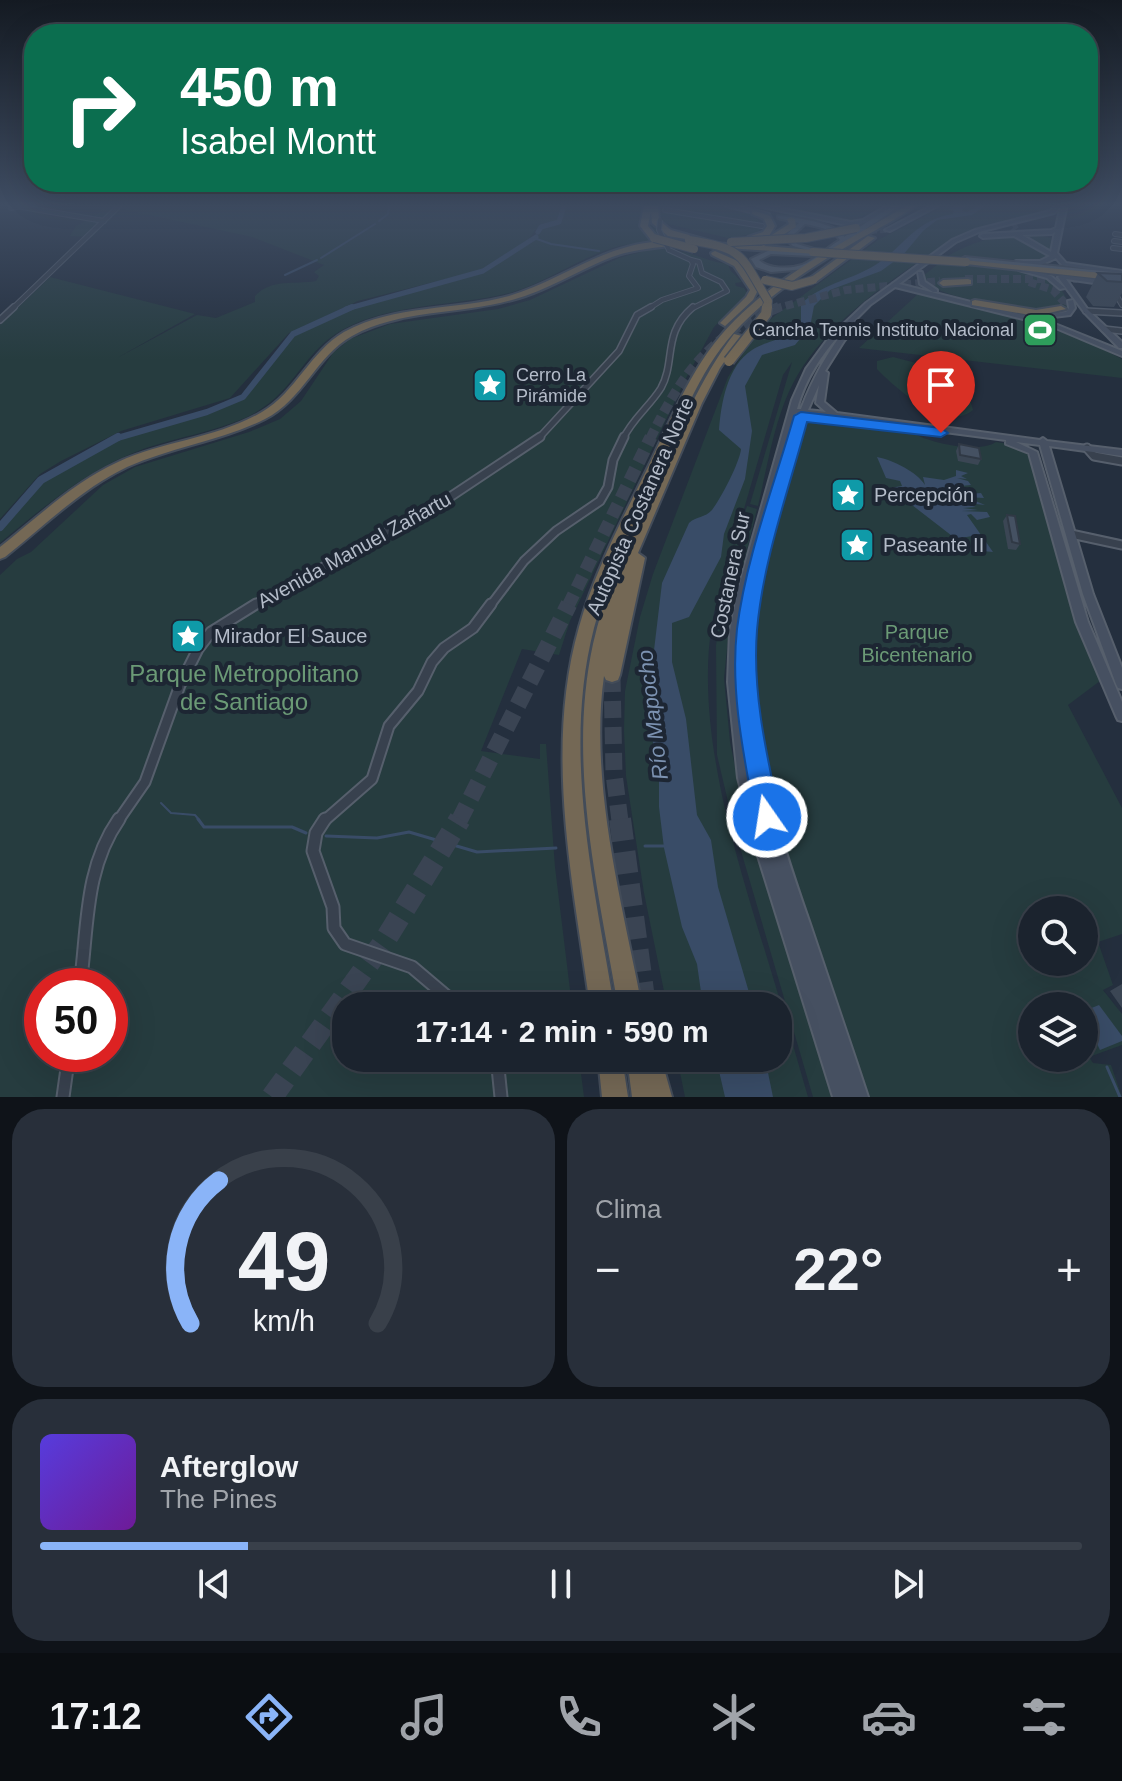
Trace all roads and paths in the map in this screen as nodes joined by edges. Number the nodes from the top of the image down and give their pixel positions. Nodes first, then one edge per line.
1 (66, 257) edge
2 (605, 257) edge
3 (686, 257) edge
4 (725, 257) edge
5 (742, 257) edge
6 (758, 257) edge
7 (817, 257) edge
8 (827, 257) edge
9 (842, 257) edge
10 (845, 257) edge
11 (899, 257) edge
12 (936, 257) edge
13 (943, 257) edge
14 (1050, 257) edge
15 (1056, 257) edge
16 (695, 261) junction
17 (966, 262) junction
18 (1006, 262) junction
19 (740, 263) junction
20 (803, 267) junction
21 (1021, 269) junction
22 (920, 273) junction
23 (1122, 274) edge
24 (1110, 280) junction
25 (967, 281) tunnel mouth
26 (942, 282) tunnel mouth
27 (1122, 284) edge
28 (899, 285) junction
29 (944, 295) junction
30 (1071, 301) junction
31 (975, 303) junction
32 (1122, 305) edge
33 (1061, 309) dead end
34 (1086, 311) junction
35 (1122, 313) edge
36 (1028, 316) junction
37 (0, 320) edge
38 (1104, 329) junction
39 (1122, 331) edge
40 (716, 338) junction
41 (1110, 341) junction
42 (1122, 350) edge
43 (824, 367) junction
44 (703, 368) junction
45 (797, 413) junction
46 (693, 414) junction
47 (839, 417) junction
48 (991, 439) junction
49 (1043, 442) junction
50 (1087, 448) junction
51 (1122, 453) edge
52 (1122, 461) edge
53 (641, 529) junction
54 (1071, 534) junction
55 (1122, 545) edge
56 (0, 554) edge
57 (612, 675) tunnel mouth
58 (1121, 681) edge
59 (1122, 716) edge
60 (83, 968) edge
61 (441, 992) edge
62 (600, 992) edge
63 (630, 992) edge
64 (66, 1072) edge
65 (498, 1072) edge
66 (607, 1072) edge
67 (610, 1072) edge
68 (641, 1072) edge
69 (653, 1072) edge
70 (63, 1097) edge
71 (501, 1097) edge
72 (606, 1097) edge
73 (615, 1097) edge
74 (645, 1097) edge
75 (659, 1097) edge
76 (842, 1097) edge
77 (859, 1097) edge

1 - 37 street
2 - 56 highway
3 - 16 street, bridge
4 - 19 highway
5 - 46 highway, bridge
6 - 20 main road
7 - 20 main road
8 - 44 highway, Autopista Costanera Norte
9 - 46 highway, Autopista Costanera Norte
10 - 19 highway, bridge
11 - 17 highway, bridge
12 - 28 main road
13 - 22 main road
14 - 18 main road
15 - 23 main road
16 - 60 street, Avenida Manuel Zañartu
16 - 61 street
17 - 18 main road
17 - 21 main road
17 - 24 highway
18 - 23 main road
19 - 40 highway
20 - 40 highway
21 - 27 main road
21 - 30 main road
22 - 28 main road
22 - 29 main road
24 - 27 main road
24 - 32 street
24 - 34 main road
25 - 26 highway
28 - 29 main road
28 - 42 main road
28 - 43 main road, Costanera Sur
28 - 45 main road, Costanera Sur
29 - 31 main road
30 - 36 main road
30 - 41 main road
31 - 33 highway
31 - 36 main road
34 - 35 street
34 - 38 main road
36 - 41 main road
38 - 39 street
38 - 42 main road
40 - 44 highway
41 - 42 main road
43 - 45 main road, Costanera Sur
43 - 47 main road
44 - 62 highway, Autopista Costanera Norte
45 - 47 main road
45 - 48 main road
45 - 76 main road, Costanera Sur
45 - 77 main road, Costanera Sur
46 - 53 highway, Autopista Costanera Norte
47 - 49 main road
48 - 49 main road
48 - 59 main road
49 - 50 main road
49 - 54 main road
50 - 51 main road
50 - 52 street
53 - 57 highway
53 - 63 highway, Autopista Costanera Norte
54 - 55 street
54 - 58 main road
64 - 70 street
65 - 71 street
66 - 72 highway
67 - 73 highway
68 - 74 highway
69 - 75 highway

